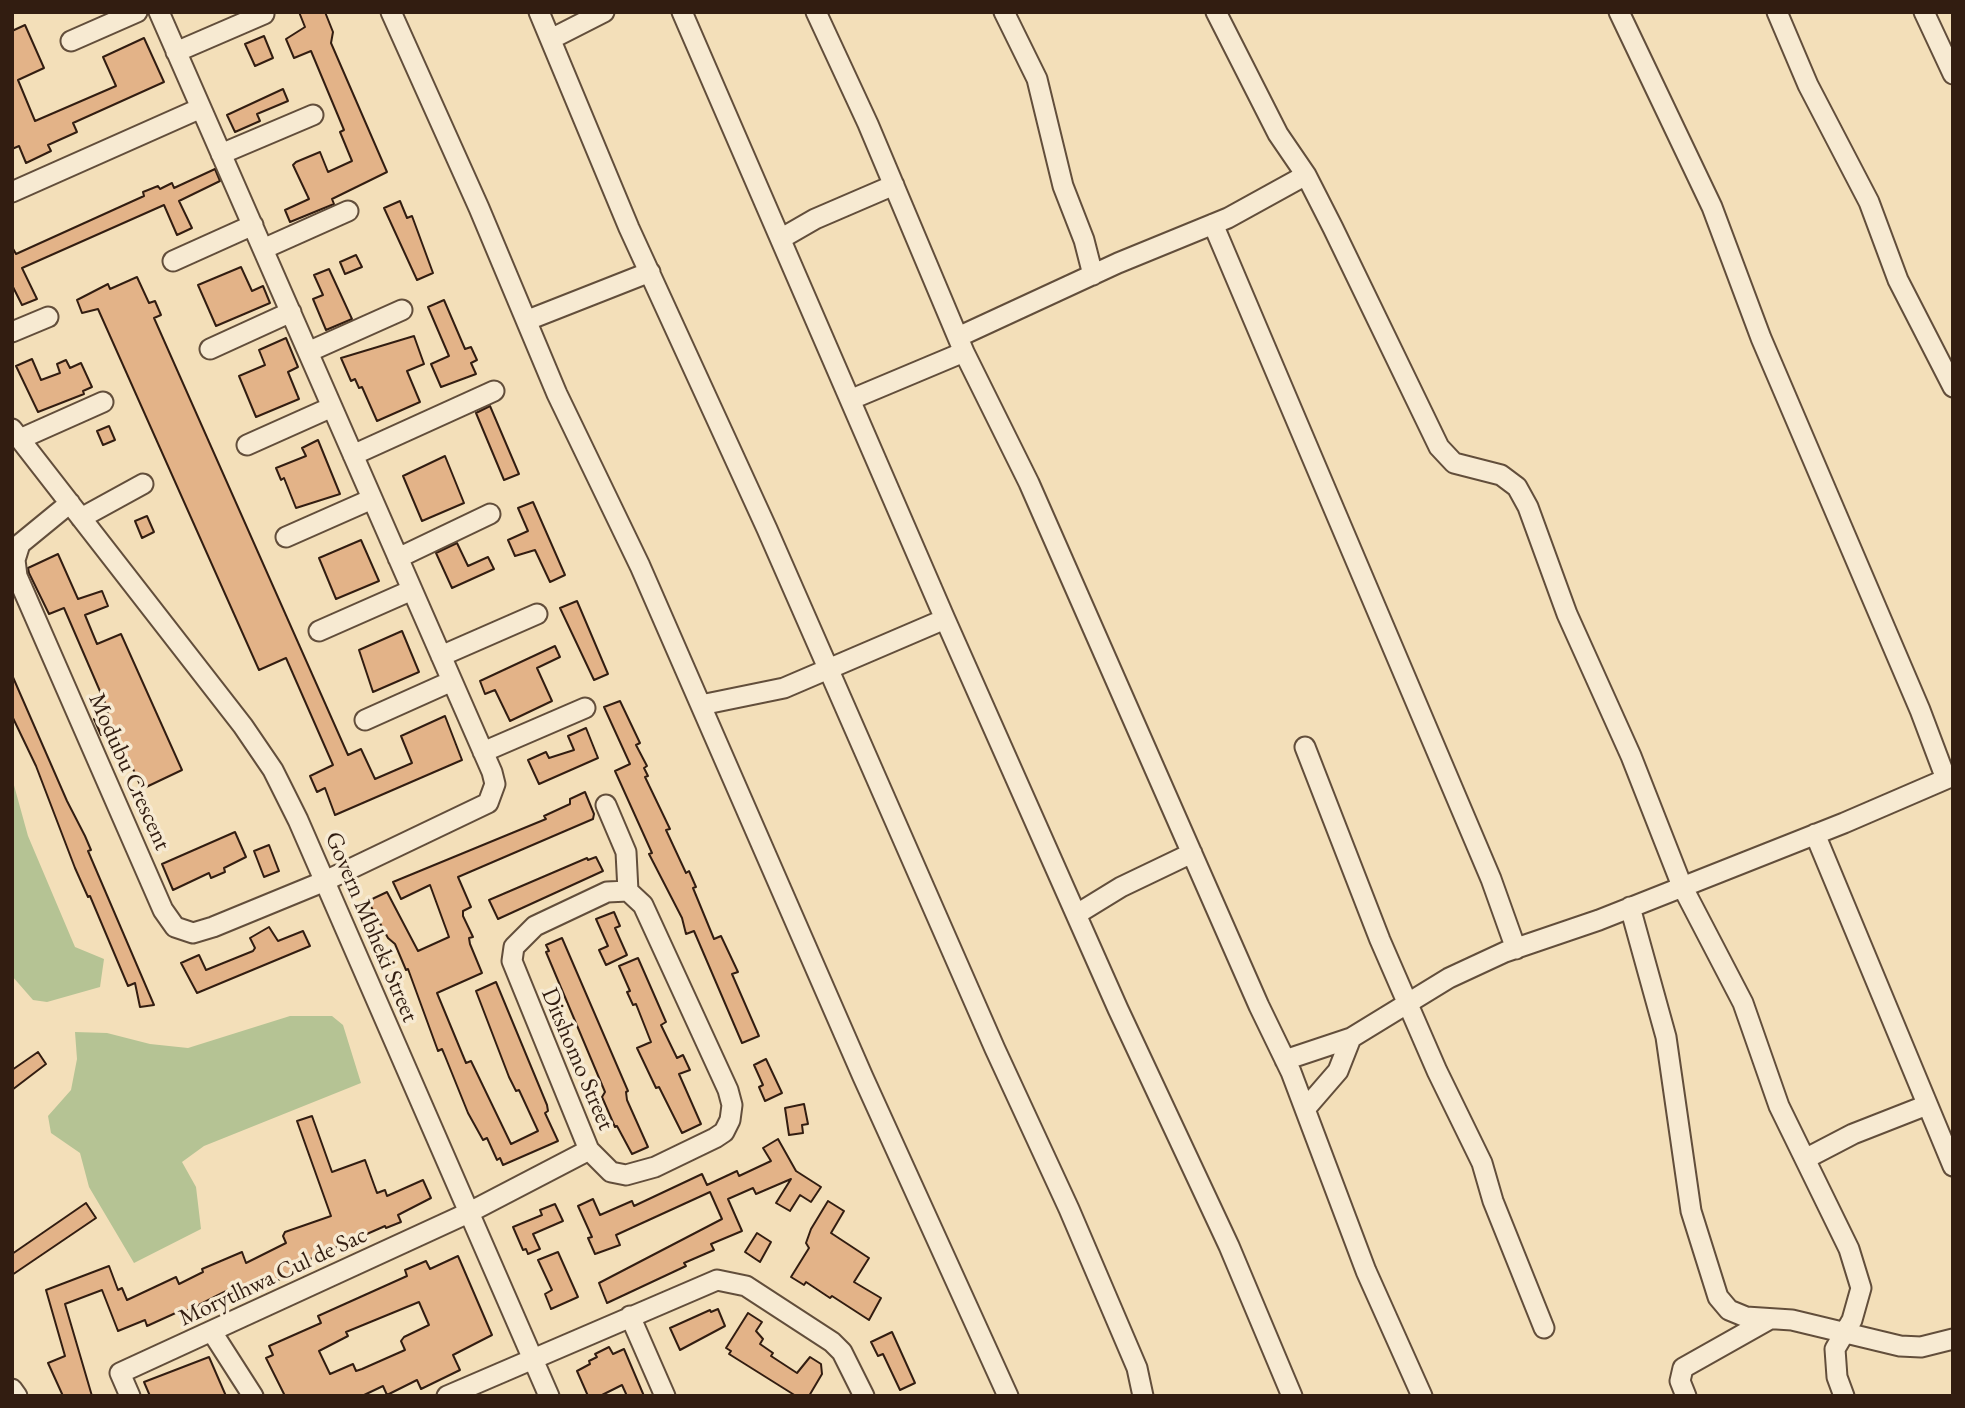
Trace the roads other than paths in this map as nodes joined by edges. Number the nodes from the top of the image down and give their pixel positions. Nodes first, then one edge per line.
1 (138, 12) edge
2 (159, 12) edge
3 (391, 12) edge
4 (539, 12) edge
5 (604, 12) edge
6 (682, 12) edge
7 (816, 12) edge
8 (1004, 12) edge
9 (1216, 12) edge
10 (1619, 12) edge
11 (1777, 12) edge
12 (1924, 12) edge
13 (264, 14) edge
14 (551, 39) junction
15 (71, 41) dead end
16 (1947, 46) edge
17 (176, 52) junction
18 (1953, 74) edge
19 (201, 108) junction
20 (313, 115) dead end
21 (221, 154) junction
22 (1306, 175) junction
23 (894, 185) junction
24 (12, 192) edge
25 (348, 211) dead end
26 (1213, 224) junction
27 (253, 225) junction
28 (782, 238) junction
29 (263, 249) junction
30 (173, 261) dead end
31 (650, 272) junction
32 (1093, 275) junction
33 (402, 310) dead end
34 (291, 313) junction
35 (48, 317) dead end
36 (528, 320) junction
37 (12, 332) edge
38 (961, 344) junction
39 (209, 349) dead end
40 (308, 352) junction
41 (1953, 387) edge
42 (494, 391) dead end
43 (852, 399) junction
44 (103, 402) dead end
45 (332, 407) junction
46 (16, 434) edge
47 (247, 445) dead end
48 (353, 455) junction
49 (144, 484) dead end
50 (372, 499) junction
51 (76, 511) junction
52 (489, 514) dead end
53 (286, 537) dead end
54 (398, 558) junction
55 (412, 590) junction
56 (537, 614) dead end
57 (945, 619) junction
58 (319, 631) dead end
59 (441, 656) junction
60 (828, 671) junction
61 (452, 681) junction
62 (701, 705) junction
63 (585, 708) dead end
64 (365, 720) dead end
65 (1305, 747) dead end
66 (483, 752) junction
67 (1949, 777) edge
68 (606, 805) dead end
69 (1815, 834) junction
70 (1192, 853) junction
71 (325, 881) junction
72 (1682, 886) junction
73 (628, 891) junction
74 (1630, 907) junction
75 (1077, 914) junction
76 (1516, 948) junction
77 (1408, 1002) junction
78 (1350, 1038) junction
79 (1285, 1060) junction
80 (1927, 1105) junction
81 (1306, 1108) junction
82 (589, 1150) junction
83 (1805, 1159) junction
84 (1953, 1166) edge
85 (468, 1213) junction
86 (1729, 1310) junction
87 (630, 1316) junction
88 (1770, 1319) junction
89 (1544, 1328) dead end
90 (1846, 1331) junction
91 (212, 1332) junction
92 (1953, 1339) edge
93 (1727, 1343) junction
94 (534, 1359) junction
95 (12, 1389) edge
96 (17, 1396) edge
97 (130, 1396) edge
98 (253, 1396) edge
99 (447, 1396) edge
100 (549, 1396) edge
101 (665, 1396) edge
102 (864, 1396) edge
103 (1008, 1396) edge
104 (1143, 1396) edge
105 (1292, 1396) edge
106 (1422, 1396) edge
107 (1686, 1396) edge
108 (1844, 1396) edge

1 - 15 street
2 - 17 street
3 - 36 street
4 - 14 street
5 - 14 street
6 - 28 street
7 - 23 street
8 - 32 street
9 - 22 street
10 - 67 street
11 - 41 street
12 - 16 street
13 - 17 street
14 - 31 street
16 - 18 street
17 - 19 street
19 - 21 street
19 - 24 street
20 - 21 street
21 - 27 street
22 - 26 street
22 - 72 street
23 - 28 street
23 - 38 street
25 - 29 street
26 - 32 street
26 - 76 street
27 - 29 street
27 - 30 street
28 - 43 street
29 - 34 street
31 - 36 street
31 - 60 street
32 - 38 street
33 - 40 street
34 - 39 street
34 - 40 street
35 - 37 street
36 - 62 street
38 - 43 street
38 - 70 street
40 - 45 street
42 - 48 street
43 - 57 street
44 - 46 street, Govern Mbheki Street
45 - 47 street
45 - 48 street
46 - 51 street, Govern Mbheki Street
48 - 50 street
49 - 51 street
50 - 53 street
50 - 54 street
51 - 71 street, Govern Mbheki Street
51 - 71 street, Modubu Crescent
52 - 54 street
54 - 55 street
55 - 58 street
55 - 59 street
56 - 59 street
57 - 60 street
57 - 75 street
59 - 61 street
60 - 62 street
60 - 104 street
61 - 64 street
61 - 66 street
62 - 103 street
63 - 66 street
65 - 77 street
66 - 71 street
67 - 69 street
68 - 73 street
69 - 72 street
69 - 80 street
70 - 75 street
70 - 79 street
71 - 85 street, Govern Mbheki Street
72 - 74 street
72 - 83 street
73 - 82 street, Ditshomo Street
73 - 82 street, Ditshomo Street
74 - 76 street
74 - 86 street
75 - 105 street
76 - 77 street
77 - 78 street
77 - 89 street
78 - 79 street
78 - 81 street
79 - 81 street
80 - 83 street
80 - 84 street
81 - 106 street
82 - 85 street, Morytlhwa Cul de Sac
83 - 90 street
85 - 91 street, Morytlhwa Cul de Sac
85 - 94 street, Govern Mbheki Street
86 - 88 street
86 - 93 street
87 - 94 street
87 - 101 street
87 - 102 street
88 - 90 street
88 - 93 street
90 - 92 street
90 - 108 street
91 - 97 street, Morytlhwa Cul de Sac
91 - 98 street
93 - 107 street
94 - 99 street
94 - 100 street, Govern Mbheki Street
95 - 96 street

